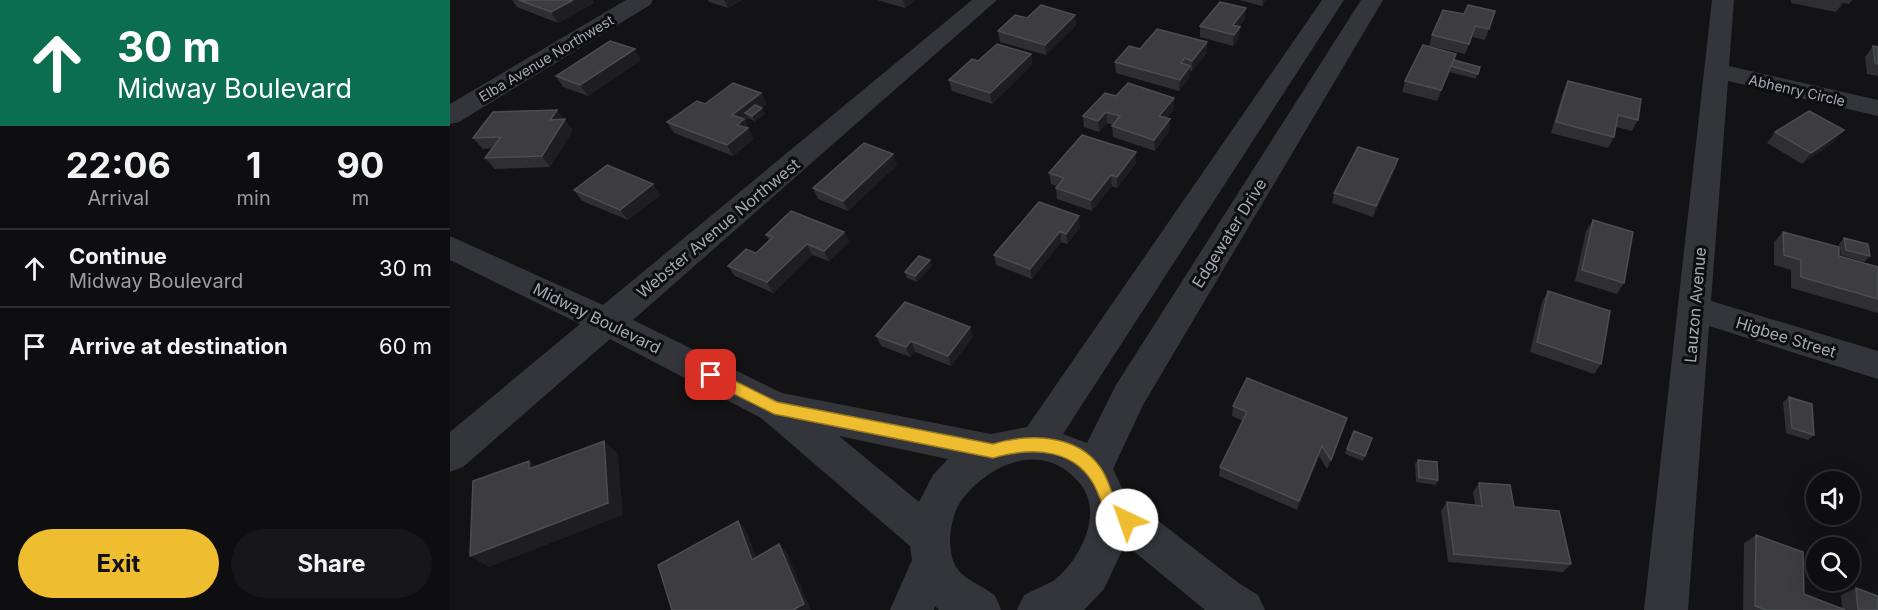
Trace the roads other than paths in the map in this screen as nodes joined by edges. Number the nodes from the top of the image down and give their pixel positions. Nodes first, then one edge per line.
1 (642, 0) edge
2 (986, 0) edge
3 (1333, 0) edge
4 (1372, 0) edge
5 (1723, 0) edge
6 (1717, 71) junction
7 (1878, 108) edge
8 (450, 116) edge
9 (450, 247) edge
10 (1695, 309) junction
11 (607, 322) junction
12 (1878, 365) edge
13 (774, 407) junction
14 (1037, 443) junction
15 (993, 451) junction
16 (450, 455) edge
17 (1093, 470) junction
18 (1110, 507) junction
19 (931, 549) junction
20 (1054, 609) edge
21 (912, 610) edge
22 (979, 610) edge
23 (1243, 610) edge
24 (1666, 610) edge

1 - 8 street, Elba Avenue Northwest
2 - 11 street, Webster Avenue Northwest
3 - 14 street
4 - 17 street, Edgewater Drive
5 - 6 street, Lauzon Avenue
6 - 7 street, Abhenry Circle
6 - 10 street, Lauzon Avenue
9 - 11 street, Midway Boulevard
10 - 12 street, Higbee Street
10 - 24 street, Lauzon Avenue
11 - 13 street, Midway Boulevard
11 - 16 street, Webster Avenue Northwest
13 - 15 street, Midway Boulevard
13 - 19 street, Midway Boulevard
14 - 15 street
14 - 17 street
15 - 19 street
17 - 18 street
18 - 20 street
18 - 23 street
19 - 21 street
19 - 22 street, Midway Boulevard

